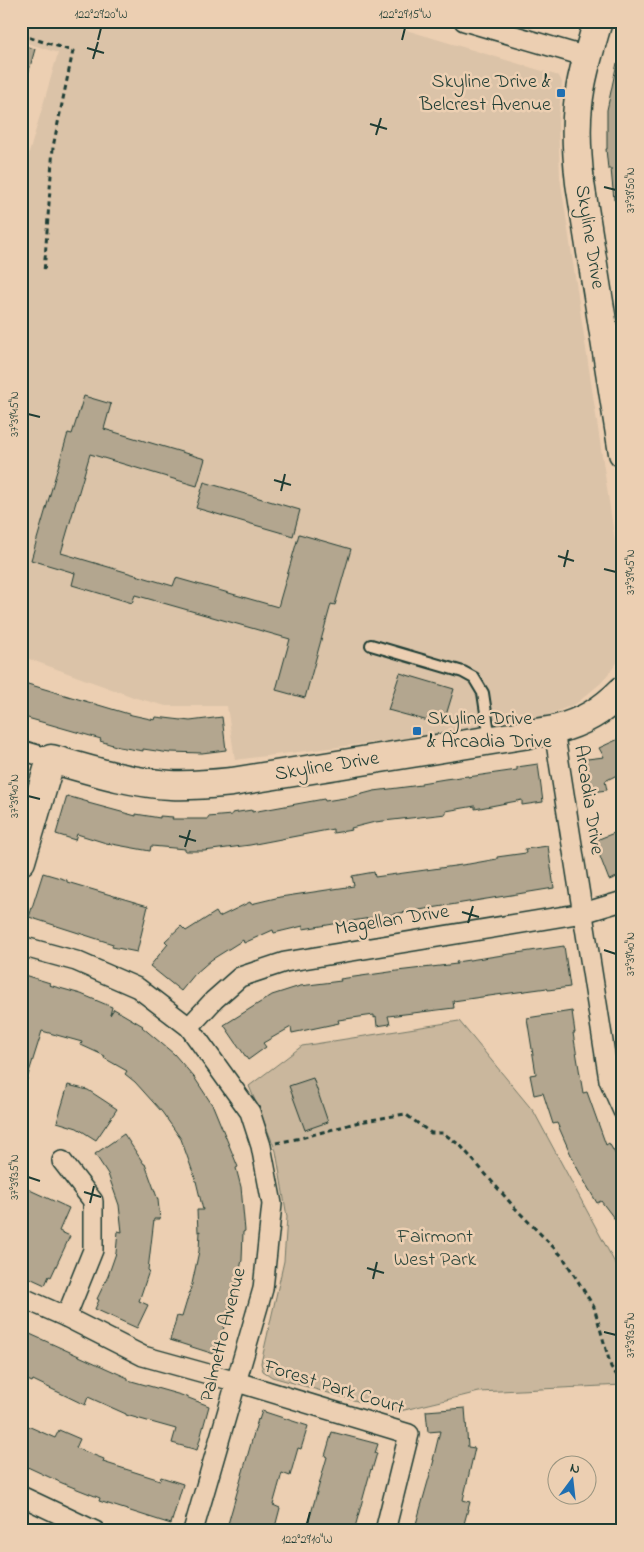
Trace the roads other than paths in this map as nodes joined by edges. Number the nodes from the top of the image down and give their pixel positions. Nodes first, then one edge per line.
1 (464, 21) edge
2 (598, 21) edge
3 (587, 57) junction
4 (623, 453) edge
5 (371, 645) dead end
6 (623, 690) edge
7 (554, 730) junction
8 (490, 740) junction
9 (21, 750) edge
10 (51, 759) junction
11 (21, 861) edge
12 (623, 901) edge
13 (583, 913) junction
14 (21, 946) edge
15 (189, 1027) junction
16 (623, 1111) edge
17 (62, 1161) dead end
18 (21, 1297) edge
19 (66, 1317) junction
20 (237, 1382) junction
21 (21, 1496) edge
22 (95, 1531) edge
23 (193, 1531) edge
24 (385, 1531) edge

1 - 3 street
2 - 3 street, Skyline Drive
3 - 4 street, Skyline Drive
5 - 8 lane
6 - 7 street, Skyline Drive
7 - 8 street, Skyline Drive
7 - 13 street, Arcadia Drive
8 - 10 street, Skyline Drive
9 - 10 street, Skyline Drive
10 - 11 street
12 - 13 street, Magellan Drive
13 - 15 street, Magellan Drive
13 - 16 street, Arcadia Drive
14 - 15 street, Palmetto Avenue
15 - 20 street, Palmetto Avenue
17 - 19 street
18 - 19 street
19 - 20 street
20 - 23 street, Palmetto Avenue
20 - 24 street, Forest Park Court
21 - 22 street

